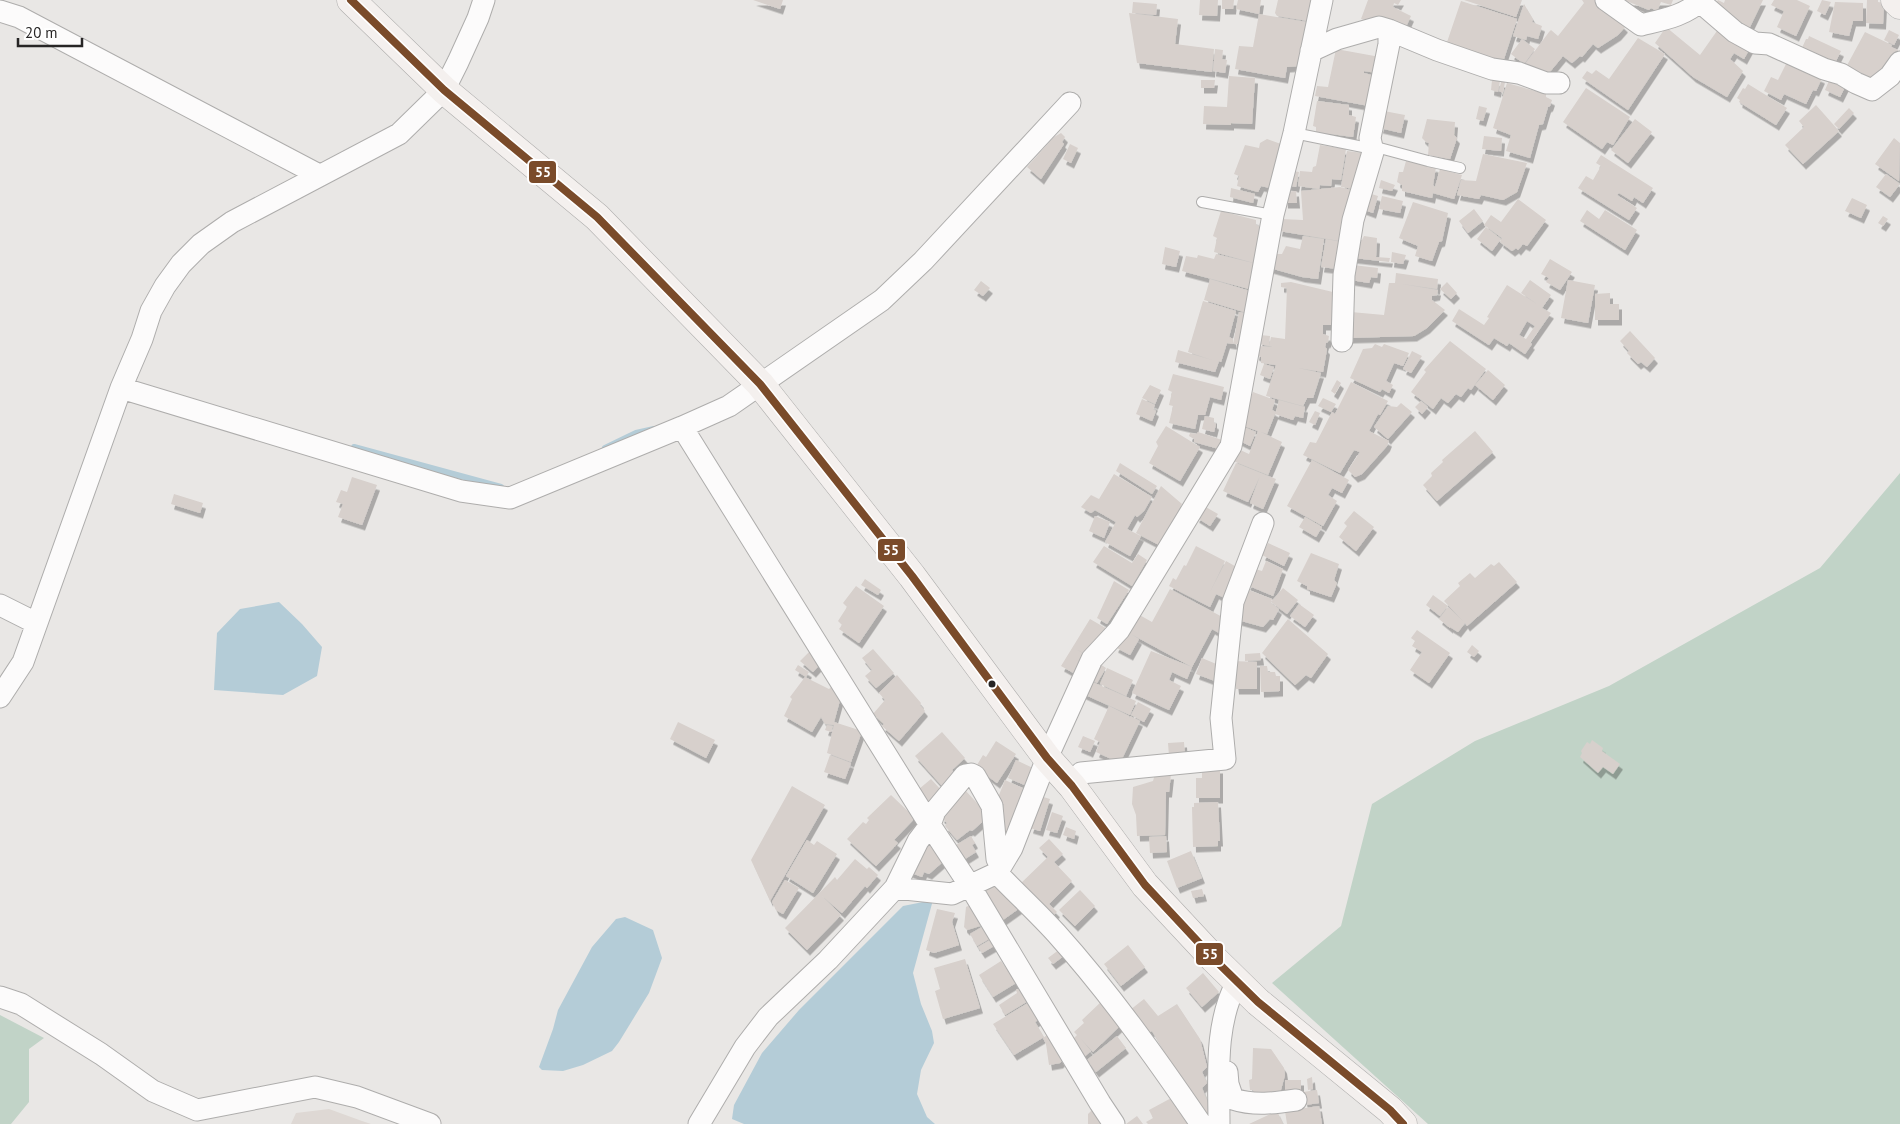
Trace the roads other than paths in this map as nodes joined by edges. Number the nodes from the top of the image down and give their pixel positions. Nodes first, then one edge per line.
1 (351, 0) edge
2 (484, 0) edge
3 (1322, 0) edge
4 (1606, 0) edge
5 (1895, 0) edge
6 (1701, 1) edge
7 (1900, 5) edge
8 (0, 11) edge
9 (1389, 30) junction
10 (1311, 51) junction
11 (1900, 62) edge
12 (1559, 83) dead end
13 (444, 90) junction
14 (1070, 103) dead end
15 (1294, 133) junction
16 (1372, 148) junction
17 (1460, 168) dead end
18 (319, 175) junction
19 (1202, 202) dead end
20 (1273, 215) junction
21 (1342, 342) dead end
22 (760, 384) junction
23 (121, 388) junction
24 (682, 427) junction
25 (1263, 523) dead end
26 (0, 605) edge
27 (36, 623) junction
28 (0, 697) edge
29 (1047, 758) junction
30 (1072, 786) junction
31 (930, 825) junction
32 (999, 869) junction
33 (970, 886) junction
34 (894, 888) junction
35 (1237, 982) junction
36 (0, 997) edge
37 (1223, 1021) junction
38 (1296, 1100) dead end
39 (430, 1124) edge
40 (699, 1124) edge
41 (1114, 1124) edge
42 (1201, 1124) edge
43 (1219, 1124) edge
44 (1404, 1124) edge

1 - 13 main road
2 - 13 street
3 - 10 street
4 - 6 street
5 - 7 main road
6 - 11 street
8 - 18 street
9 - 10 street
9 - 12 street
9 - 16 street
10 - 15 street
13 - 18 street
13 - 22 main road
14 - 22 street
15 - 16 lane
15 - 20 street
16 - 17 lane
16 - 21 street
18 - 23 street
19 - 20 lane
20 - 29 street
22 - 24 street
22 - 29 main road
23 - 24 street
23 - 27 street
24 - 31 street
25 - 30 street
26 - 27 street
27 - 28 street
29 - 30 main road
29 - 32 street
30 - 35 main road
31 - 32 street
31 - 33 street
31 - 34 street
32 - 33 street
32 - 42 street
33 - 34 street
33 - 41 street
34 - 40 street
35 - 37 street
35 - 44 main road
36 - 39 street
37 - 38 street
37 - 43 street

